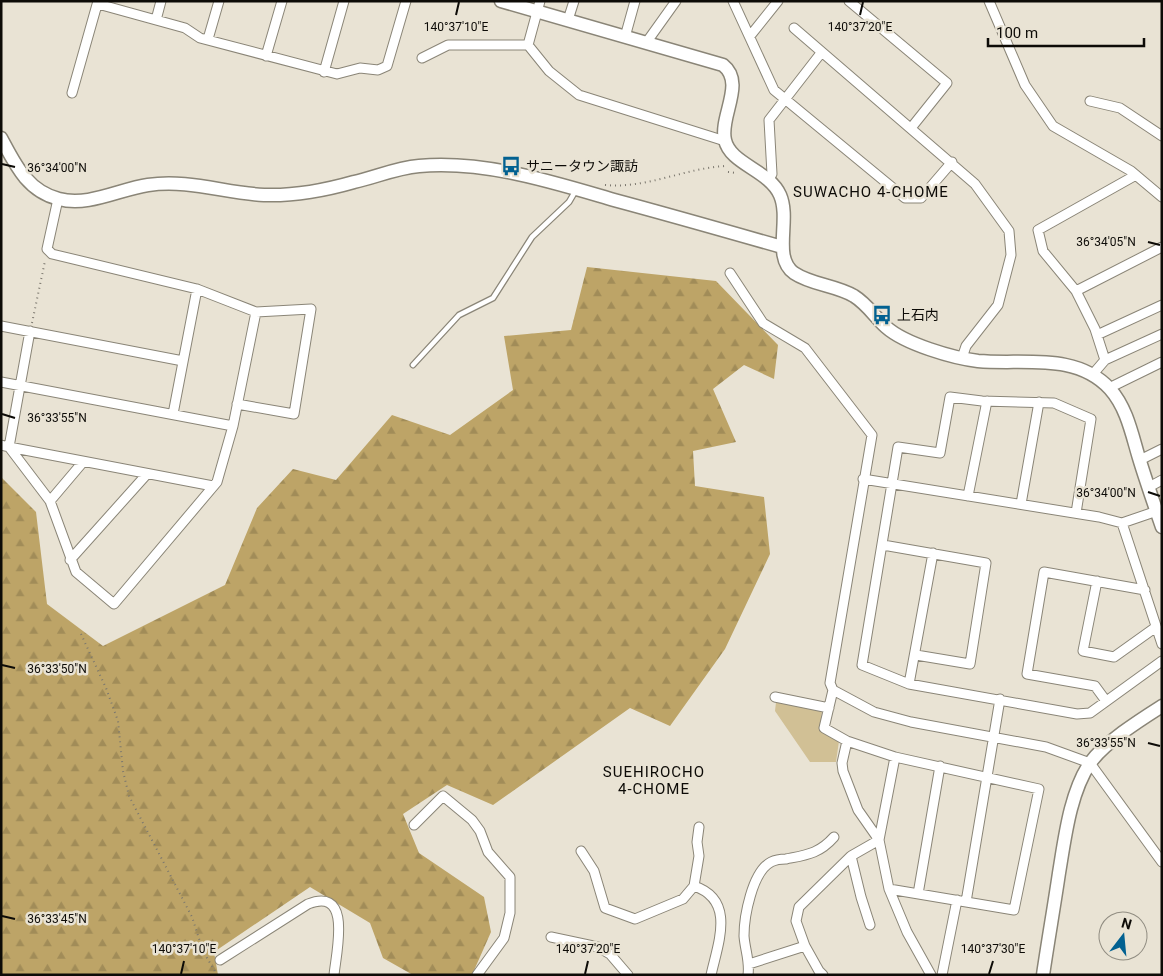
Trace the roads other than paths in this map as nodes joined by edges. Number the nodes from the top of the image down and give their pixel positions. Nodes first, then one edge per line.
1 (161, 1) edge
2 (219, 1) edge
3 (282, 1) edge
4 (344, 1) edge
5 (406, 1) edge
6 (502, 1) edge
7 (574, 1) edge
8 (635, 1) edge
9 (676, 1) edge
10 (733, 1) edge
11 (778, 1) edge
12 (849, 1) edge
13 (989, 1) edge
14 (98, 2) edge
15 (538, 6) edge
16 (156, 20) junction
17 (568, 20) junction
18 (794, 28) dead end
19 (750, 36) junction
20 (625, 37) junction
21 (208, 39) junction
22 (646, 43) junction
23 (528, 45) junction
24 (821, 53) junction
25 (266, 56) junction
26 (422, 58) dead end
27 (324, 72) junction
28 (72, 93) dead end
29 (786, 99) junction
30 (1090, 101) dead end
31 (911, 128) junction
32 (1162, 136) edge
33 (1, 138) edge
34 (725, 141) junction
35 (952, 162) junction
36 (1136, 175) junction
37 (769, 178) junction
38 (576, 189) junction
39 (1162, 197) edge
40 (58, 199) junction
41 (782, 247) junction
42 (1162, 247) edge
43 (730, 273) dead end
44 (197, 289) junction
45 (1076, 291) junction
46 (1162, 305) edge
47 (256, 312) junction
48 (1, 326) edge
49 (30, 331) junction
50 (1162, 334) edge
51 (1097, 335) junction
52 (962, 358) junction
53 (1105, 360) junction
54 (183, 361) junction
55 (1162, 362) edge
56 (413, 365) dead end
57 (1093, 374) junction
58 (1, 382) edge
59 (21, 385) junction
60 (1109, 388) junction
61 (987, 401) junction
62 (1039, 402) junction
63 (238, 404) junction
64 (173, 414) junction
65 (233, 426) junction
66 (5, 446) edge
67 (1162, 449) edge
68 (1140, 460) junction
69 (83, 462) junction
70 (147, 474) junction
71 (863, 479) junction
72 (1162, 480) edge
73 (892, 483) junction
74 (214, 486) junction
75 (1149, 488) junction
76 (968, 496) junction
77 (50, 501) junction
78 (1021, 504) junction
79 (1156, 511) junction
80 (1076, 513) junction
81 (1122, 523) junction
82 (1162, 526) edge
83 (883, 545) junction
84 (933, 553) junction
85 (70, 560) junction
86 (1097, 581) junction
87 (1145, 590) junction
88 (1156, 627) junction
89 (1162, 644) edge
90 (916, 655) junction
91 (1162, 661) edge
92 (909, 684) junction
93 (833, 690) junction
94 (775, 697) dead end
95 (1000, 699) junction
96 (1106, 701) junction
97 (1162, 706) edge
98 (829, 708) junction
99 (994, 737) junction
100 (847, 741) junction
101 (895, 757) junction
102 (1090, 763) junction
103 (940, 766) junction
104 (987, 778) junction
105 (414, 825) dead end
106 (699, 826) dead end
107 (834, 837) dead end
108 (879, 840) junction
109 (582, 851) dead end
110 (852, 856) junction
111 (1162, 862) edge
112 (694, 886) junction
113 (889, 890) junction
114 (918, 894) junction
115 (956, 900) junction
116 (966, 902) junction
117 (870, 925) dead end
118 (551, 937) dead end
119 (805, 946) junction
120 (220, 960) dead end
121 (749, 964) junction
122 (334, 975) edge
123 (477, 975) edge
124 (628, 975) edge
125 (711, 975) edge
126 (748, 975) edge
127 (823, 975) edge
128 (931, 975) edge
129 (942, 975) edge
130 (1043, 975) edge

1 - 16 street
2 - 21 street
3 - 25 street
4 - 27 street
5 - 27 street
6 - 15 street
7 - 17 street
8 - 20 street
9 - 22 street
10 - 19 street
11 - 19 street
12 - 31 street
13 - 36 street
14 - 16 street
14 - 28 street
15 - 17 street
15 - 23 street
16 - 21 street
17 - 20 street
18 - 24 street
19 - 29 street
20 - 22 street
21 - 25 street
22 - 34 street
23 - 26 street
23 - 34 street
24 - 29 street
24 - 31 street
25 - 27 street
29 - 35 street
29 - 37 street
30 - 32 street
31 - 35 street
33 - 40 street
34 - 37 street
35 - 52 street
36 - 39 street
36 - 45 street
37 - 41 street
38 - 40 street
38 - 41 street
38 - 56 lane
40 - 44 street
41 - 52 street
42 - 45 street
43 - 71 street
44 - 47 street
44 - 54 street
45 - 51 street
46 - 51 street
47 - 63 street
47 - 63 street
48 - 49 street
49 - 54 street
49 - 59 street
50 - 53 street
51 - 53 street
52 - 57 street
53 - 57 street
54 - 64 street
55 - 60 street
57 - 60 street
58 - 59 street
59 - 64 street
59 - 66 street
60 - 68 street
61 - 62 street
61 - 73 street
61 - 76 street
62 - 78 street
62 - 80 street
63 - 65 street
64 - 65 street
65 - 74 street
66 - 69 street
66 - 77 street
67 - 68 street
68 - 75 street
69 - 70 street
69 - 77 street
70 - 74 street
70 - 85 street
71 - 73 street
71 - 93 street
72 - 75 street
73 - 76 street
73 - 83 street
74 - 85 street
75 - 79 street
76 - 78 street
77 - 85 street
78 - 80 street
79 - 81 street
79 - 82 street
80 - 81 street
81 - 87 street
83 - 84 street
83 - 92 street
84 - 90 street
84 - 90 street
86 - 87 street
86 - 88 street
86 - 96 street
87 - 88 street
88 - 89 street
90 - 92 street
91 - 96 street
92 - 95 street
93 - 98 street
93 - 99 street
94 - 98 street
95 - 96 street
95 - 99 street
97 - 102 street
98 - 100 street
99 - 102 street
99 - 104 street
100 - 101 street
100 - 108 street
101 - 103 street
101 - 108 street
102 - 111 street
102 - 130 street
103 - 104 street
103 - 114 street
104 - 116 street
104 - 116 street
105 - 123 street
106 - 112 street
107 - 121 street
108 - 110 street
108 - 113 street
109 - 112 street
110 - 117 street
110 - 119 street
112 - 125 street
113 - 114 street
113 - 128 street
114 - 115 street
115 - 116 street
115 - 129 street
118 - 124 street
119 - 121 street
119 - 127 street
120 - 122 street
121 - 126 street

